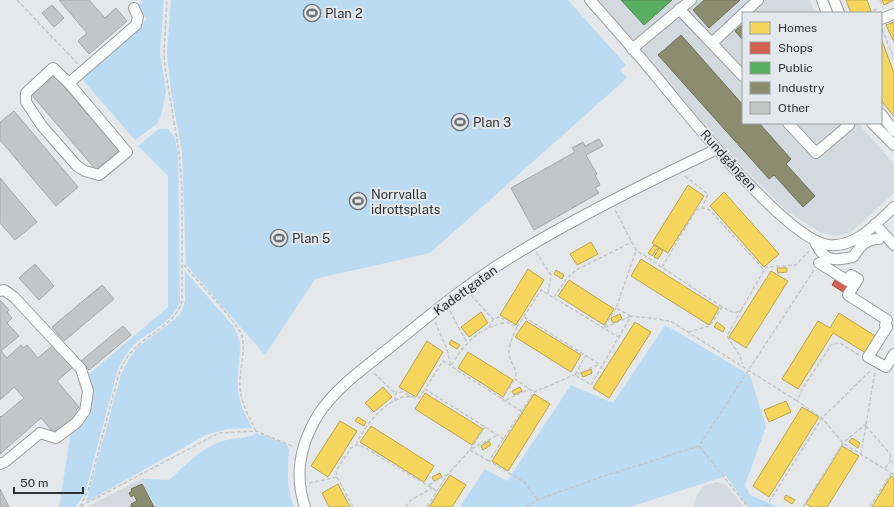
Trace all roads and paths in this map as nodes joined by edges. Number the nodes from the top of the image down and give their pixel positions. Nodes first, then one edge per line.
1 (17, 0) edge
2 (167, 0) edge
3 (590, 0) edge
4 (691, 0) edge
5 (758, 0) edge
6 (822, 0) edge
7 (834, 0) edge
8 (880, 0) edge
9 (883, 7) dead end
10 (134, 8) dead end
11 (680, 9) junction
12 (745, 12) edge
13 (827, 12) edge
14 (838, 12) edge
15 (894, 14) edge
16 (742, 15) edge
17 (882, 24) edge
18 (712, 43) junction
19 (632, 49) junction
20 (894, 59) edge
21 (83, 70) junction
22 (742, 75) edge
23 (68, 83) junction
24 (882, 115) edge
25 (789, 124) edge
26 (873, 124) edge
27 (849, 125) dead end
28 (894, 130) edge
29 (894, 145) edge
30 (717, 149) junction
31 (676, 169) junction
32 (610, 201) junction
33 (894, 207) edge
34 (702, 208) junction
35 (875, 224) junction
36 (856, 239) junction
37 (879, 239) dead end
38 (632, 242) junction
39 (815, 242) junction
40 (532, 245) junction
41 (894, 245) edge
42 (636, 250) junction
43 (857, 251) junction
44 (817, 259) junction
45 (183, 265) junction
46 (662, 267) junction
47 (764, 270) junction
48 (466, 289) junction
49 (0, 291) edge
50 (548, 294) junction
51 (554, 297) junction
52 (445, 303) junction
53 (722, 307) junction
54 (616, 308) junction
55 (741, 310) junction
56 (431, 313) junction
57 (631, 316) junction
58 (524, 317) junction
59 (493, 319) junction
60 (507, 322) junction
61 (489, 327) junction
62 (517, 327) junction
63 (604, 328) junction
64 (688, 332) junction
65 (620, 338) junction
66 (467, 343) junction
67 (894, 354) edge
68 (586, 355) junction
69 (864, 358) dead end
70 (600, 364) junction
71 (742, 365) junction
72 (451, 366) junction
73 (602, 366) junction
74 (367, 367) junction
75 (749, 369) junction
76 (574, 375) junction
77 (515, 379) junction
78 (425, 389) junction
79 (529, 389) junction
80 (534, 392) junction
81 (396, 394) junction
82 (413, 397) junction
83 (504, 400) junction
84 (395, 401) junction
85 (797, 401) junction
86 (521, 411) junction
87 (822, 418) junction
88 (866, 425) junction
89 (485, 427) junction
90 (256, 431) junction
91 (498, 435) junction
92 (504, 439) junction
93 (843, 443) junction
94 (356, 445) junction
95 (699, 446) junction
96 (295, 447) dead end
97 (470, 450) junction
98 (861, 454) junction
99 (891, 455) junction
100 (894, 455) edge
101 (489, 461) junction
102 (890, 462) junction
103 (894, 463) edge
104 (0, 464) edge
105 (885, 469) junction
106 (892, 473) junction
107 (448, 474) junction
108 (894, 475) edge
109 (337, 477) junction
110 (300, 485) junction
111 (428, 485) junction
112 (432, 488) junction
113 (437, 491) junction
114 (537, 500) junction
115 (80, 507) edge
116 (305, 507) edge
117 (353, 507) edge
118 (406, 507) edge
119 (427, 507) edge
120 (526, 507) edge
121 (748, 507) edge
122 (766, 507) edge
123 (803, 507) edge
124 (870, 507) edge

1 - 21 path
2 - 45 path
3 - 19 street, Rundgången
4 - 11 street
5 - 12 street
6 - 13 street
7 - 14 street
8 - 9 path
10 - 21 street
11 - 18 street
11 - 19 street
15 - 17 street
16 - 18 street
17 - 20 path
18 - 22 street
19 - 30 street, Rundgången
21 - 23 street
23 - 23 street
24 - 28 street
25 - 27 street
26 - 29 street
30 - 31 street, Kadettgatan
30 - 39 street, Rundgången
31 - 32 street, Kadettgatan
31 - 34 path
32 - 38 path
32 - 40 street, Kadettgatan
33 - 35 street, Rundgången
34 - 46 path
34 - 47 path
35 - 36 street, Rundgången
35 - 41 street
36 - 39 street, Rundgången
36 - 43 street
37 - 43 street
38 - 42 path
38 - 51 path
39 - 43 street
40 - 48 street, Kadettgatan
40 - 50 path
42 - 46 path
42 - 54 path
44 - 47 path
44 - 67 street
44 - 75 path
45 - 90 path
45 - 115 path
46 - 53 path
47 - 55 path
48 - 52 street, Kadettgatan
48 - 59 path
49 - 104 street
50 - 51 path
50 - 58 path
51 - 63 path
52 - 56 street, Kadettgatan
52 - 66 path
53 - 55 path
53 - 64 path
54 - 57 path
54 - 63 path
55 - 71 path
56 - 72 path
56 - 74 street, Kadettgatan
57 - 63 path
57 - 64 path
57 - 65 path
58 - 62 path
58 - 68 path
59 - 60 path
59 - 61 path
60 - 61 path
60 - 62 path
61 - 66 path
62 - 77 path
63 - 65 path
64 - 71 path
65 - 73 path
66 - 72 path
68 - 70 path
68 - 76 path
69 - 85 path
70 - 73 path
70 - 76 path
71 - 75 path
72 - 78 path
72 - 83 path
73 - 76 path
74 - 81 path
74 - 110 street, Kadettgatan
75 - 85 path
75 - 95 path
76 - 80 path
77 - 79 path
77 - 83 path
78 - 82 path
78 - 89 path
79 - 80 path
79 - 83 path
80 - 86 path
81 - 82 path
81 - 84 path
82 - 84 path
83 - 86 path
84 - 94 path
85 - 87 path
86 - 92 path
87 - 88 path
87 - 93 path
87 - 122 path
88 - 93 path
88 - 98 path
88 - 99 path
89 - 91 path
89 - 97 path
90 - 96 path
90 - 115 path
91 - 92 path
91 - 97 path
92 - 101 path
93 - 98 path
93 - 123 path
94 - 109 path
94 - 111 path
95 - 114 path
95 - 121 path
97 - 101 path
97 - 107 path
98 - 105 path
99 - 100 path
99 - 102 path
101 - 114 path
102 - 103 path
102 - 105 path
105 - 106 path
106 - 108 path
106 - 124 path
107 - 111 path
107 - 113 path
109 - 110 path
109 - 117 path
110 - 116 street, Kadettgatan
111 - 112 path
112 - 113 path
112 - 118 path
113 - 119 path
114 - 120 path

